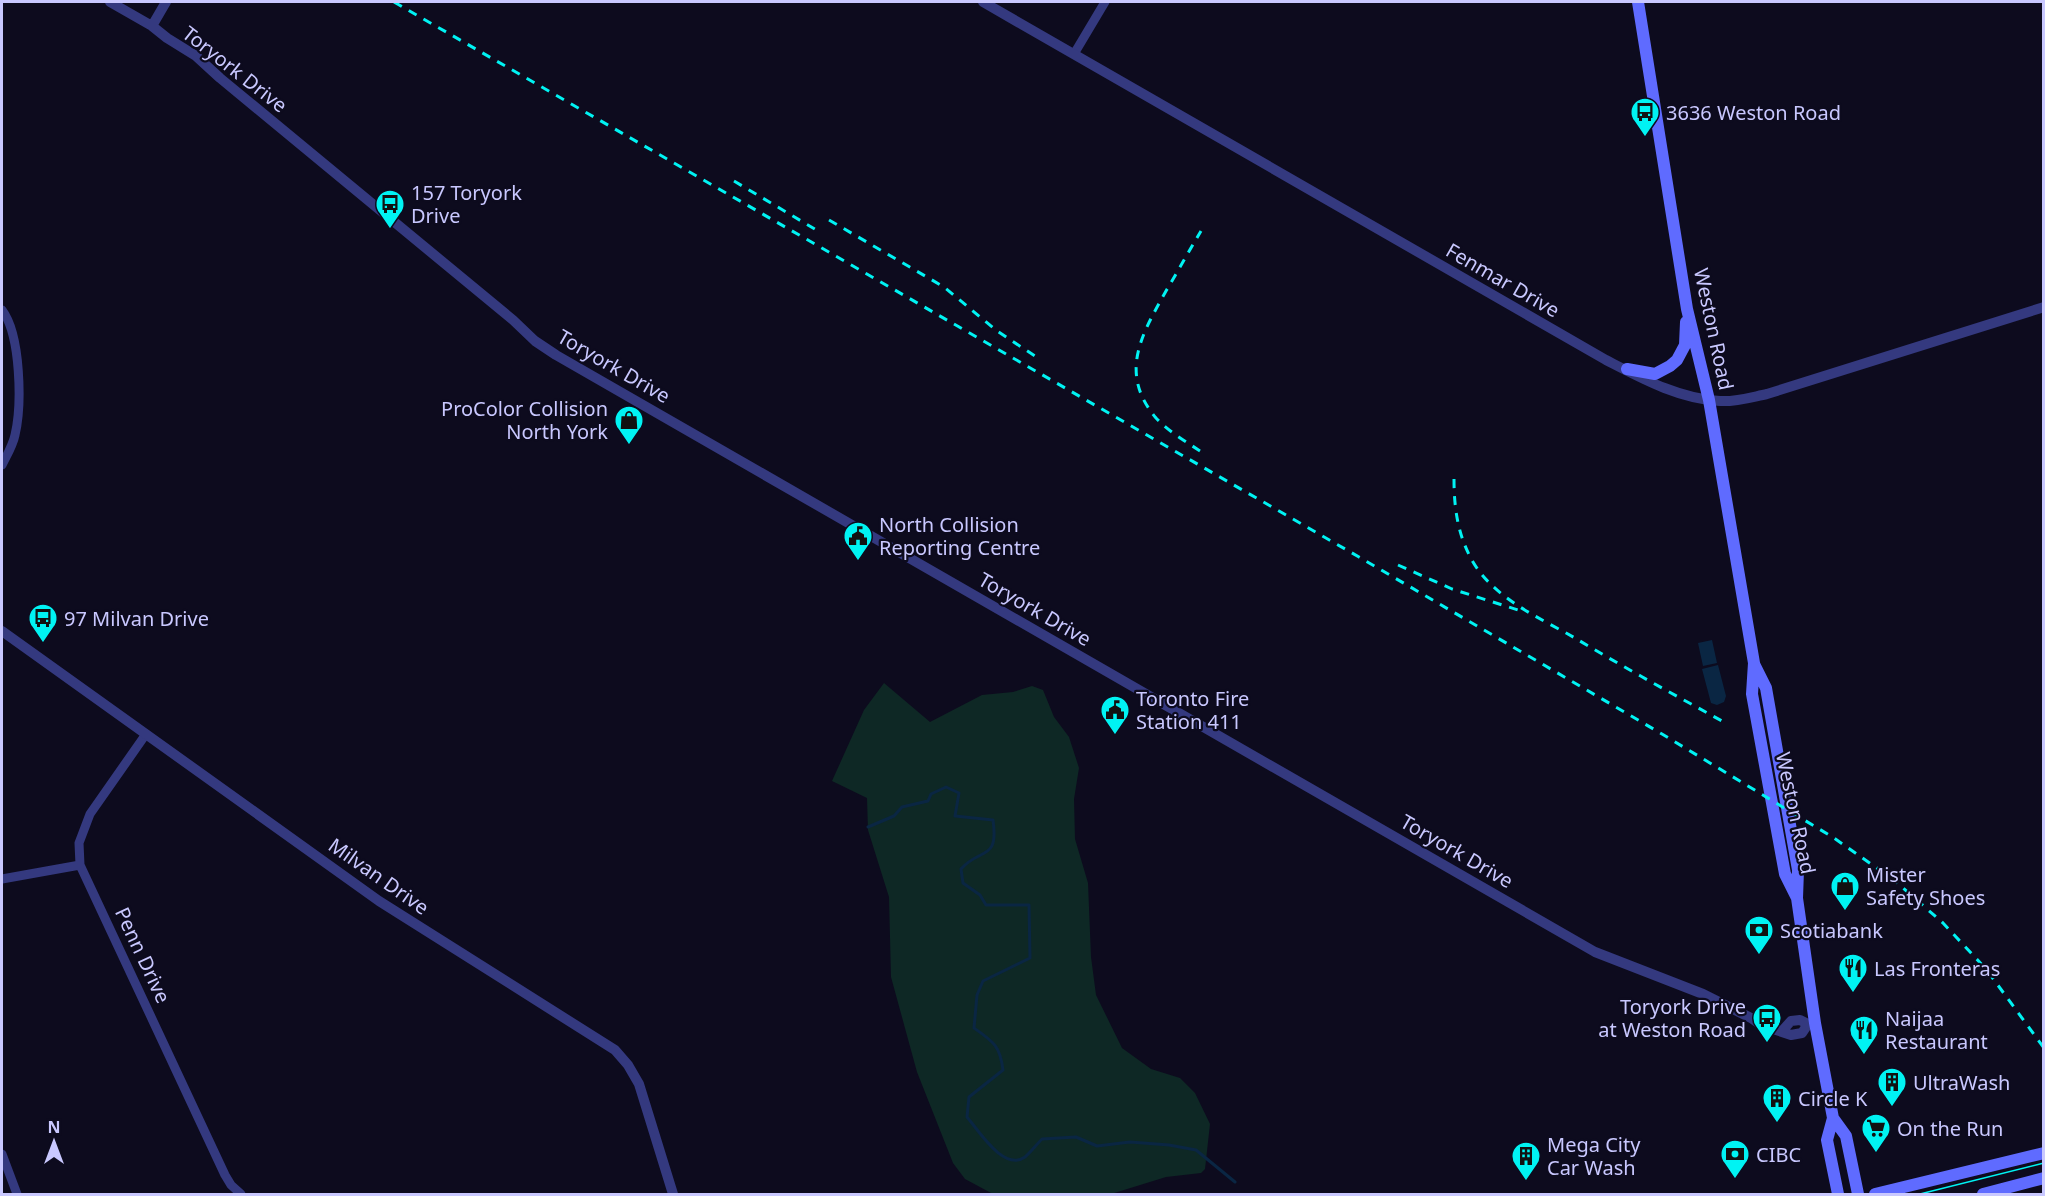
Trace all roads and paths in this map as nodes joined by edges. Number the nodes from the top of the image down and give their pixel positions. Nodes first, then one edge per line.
1 (110, 2) edge
2 (166, 2) edge
3 (983, 2) edge
4 (1105, 2) edge
5 (1638, 2) edge
6 (153, 26) junction
7 (1074, 54) junction
8 (2043, 307) edge
9 (1687, 309) junction
10 (2, 310) edge
11 (1627, 369) junction
12 (1709, 400) junction
13 (2, 465) edge
14 (2, 631) edge
15 (146, 734) junction
16 (80, 864) junction
17 (2, 879) edge
18 (1811, 1024) junction
19 (1833, 1118) junction
20 (2, 1154) edge
21 (2043, 1154) edge
22 (2043, 1178) edge
23 (17, 1194) edge
24 (240, 1194) edge
25 (673, 1194) edge
26 (1838, 1194) edge
27 (1858, 1194) edge
28 (1875, 1194) edge
29 (1983, 1194) edge

1 - 6 street, Toryork Drive
2 - 6 street
3 - 7 street, Fenmar Drive
4 - 7 street
5 - 9 main road, Weston Road
6 - 18 street, Toryork Drive
7 - 11 street, Fenmar Drive
8 - 12 street, Fenmar Drive
9 - 11 main road
9 - 12 main road, Weston Road
10 - 13 street
11 - 12 street, Fenmar Drive
12 - 18 main road, Weston Road
14 - 15 street, Milvan Drive
15 - 16 street, Penn Drive
15 - 25 street, Milvan Drive
16 - 17 street
16 - 24 street, Penn Drive
18 - 19 main road, Weston Road
19 - 26 main road, Weston Road
19 - 27 main road, Weston Road
20 - 23 street
21 - 28 main road
22 - 29 main road

